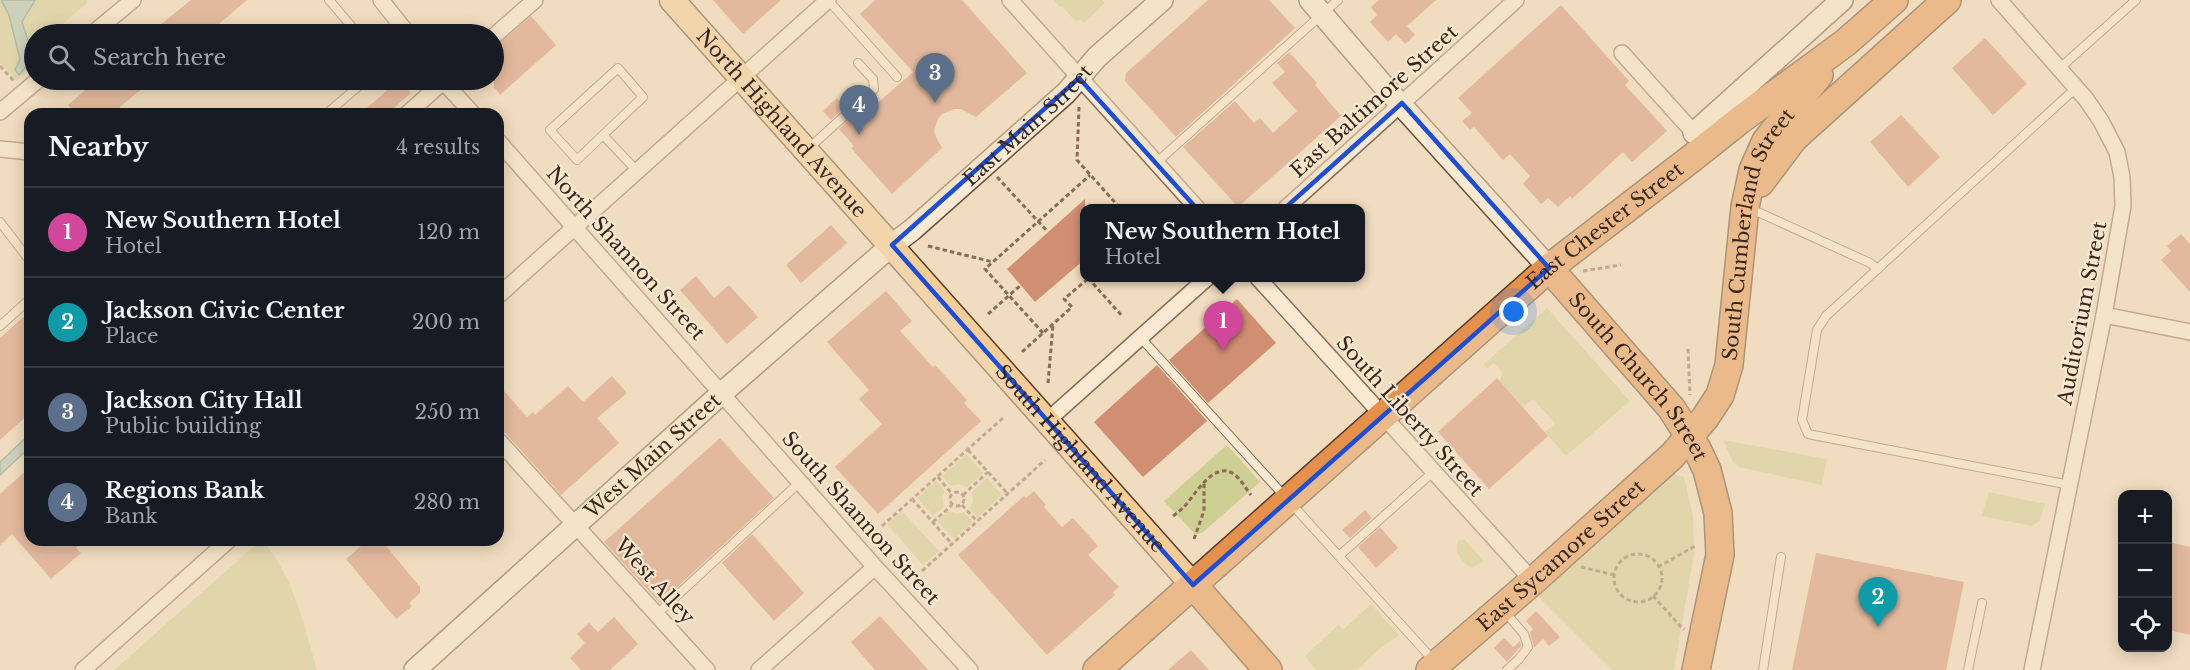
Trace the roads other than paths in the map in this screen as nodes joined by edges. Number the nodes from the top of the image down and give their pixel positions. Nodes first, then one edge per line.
1 (133, 0) edge
2 (329, 0) edge
3 (381, 0) edge
4 (535, 0) edge
5 (672, 0) edge
6 (828, 0) edge
7 (1010, 0) edge
8 (1161, 0) edge
9 (1516, 0) edge
10 (1842, 0) edge
11 (1947, 0) edge
12 (1999, 0) edge
13 (2136, 0) edge
14 (1891, 3) edge
15 (1324, 5) edge
16 (104, 24) edge
17 (349, 24) edge
18 (395, 24) edge
19 (504, 27) edge
20 (1845, 43) junction
21 (1622, 53) dead end
22 (858, 63) dead end
23 (2060, 68) junction
24 (741, 77) junction
25 (897, 77) dead end
26 (1078, 78) junction
27 (2077, 87) junction
28 (26, 90) edge
29 (354, 90) edge
30 (432, 90) edge
31 (452, 90) edge
32 (1402, 104) junction
33 (333, 108) edge
34 (413, 108) edge
35 (468, 108) edge
36 (0, 112) edge
37 (1694, 133) junction
38 (603, 135) junction
39 (504, 148) edge
40 (0, 149) edge
41 (806, 150) junction
42 (24, 151) edge
43 (1156, 163) junction
44 (637, 171) junction
45 (1193, 204) edge
46 (1290, 204) edge
47 (1745, 207) junction
48 (0, 222) edge
49 (575, 226) junction
50 (1589, 236) junction
51 (892, 245) junction
52 (24, 253) edge
53 (1549, 268) junction
54 (1878, 269) junction
55 (1202, 282) edge
56 (1262, 282) edge
57 (504, 291) edge
58 (24, 304) edge
59 (2104, 315) junction
60 (0, 326) edge
61 (2190, 332) edge
62 (1140, 337) junction
63 (722, 393) junction
64 (1381, 416) junction
65 (1048, 420) junction
66 (1690, 436) junction
67 (504, 447) edge
68 (1432, 472) junction
69 (800, 482) junction
70 (2070, 485) junction
71 (1288, 499) junction
72 (576, 525) junction
73 (222, 546) edge
74 (1339, 556) junction
75 (1781, 557) dead end
76 (875, 567) junction
77 (1533, 581) junction
78 (1193, 585) junction
79 (1982, 603) dead end
80 (1502, 608) junction
81 (657, 614) junction
82 (1433, 667) edge
83 (84, 670) edge
84 (415, 670) edge
85 (707, 670) edge
86 (759, 670) edge
87 (970, 670) edge
88 (1098, 670) edge
89 (1268, 670) edge
90 (1507, 670) edge
91 (1696, 670) edge
92 (1763, 670) edge
93 (1968, 670) edge
94 (2032, 670) edge

1 - 16 street
2 - 17 lane
3 - 18 street
4 - 19 street
5 - 24 main road, North Highland Avenue
6 - 24 street
6 - 25 lane
7 - 26 street
8 - 26 main road, East Main Street
9 - 32 street, East Baltimore Street
10 - 37 main road
11 - 47 highway
12 - 23 street, Auditorium Street
13 - 23 lane
14 - 20 highway, East Chester Street
15 - 32 main road, South Church Street
15 - 43 lane
20 - 47 highway, South Cumberland Street
20 - 50 highway, East Chester Street
21 - 37 street
22 - 41 lane
23 - 27 street, Auditorium Street
24 - 41 main road, North Highland Avenue
24 - 44 street
26 - 43 street
26 - 51 main road, East Main Street
27 - 54 lane
27 - 59 street, Auditorium Street
28 - 36 street
29 - 33 lane
30 - 34 street
31 - 35 street
32 - 46 street, East Baltimore Street
32 - 53 main road, South Church Street
37 - 50 highway
38 - 38 lane
38 - 44 lane
39 - 49 street, North Shannon Street
40 - 42 street
41 - 51 main road, North Highland Avenue
43 - 45 street
44 - 49 street
47 - 54 lane
47 - 66 highway, South Cumberland Street
48 - 52 lane
49 - 57 street
49 - 63 street, North Shannon Street
50 - 53 highway, East Chester Street
51 - 63 main road, West Main Street
51 - 65 main road, South Highland Avenue
53 - 64 highway, East Chester Street
53 - 66 highway, South Church Street
54 - 70 lane
55 - 62 street
56 - 64 street, South Liberty Street
58 - 60 lane
59 - 61 street
59 - 70 street, Auditorium Street
62 - 65 street
62 - 71 lane
63 - 69 street, South Shannon Street
63 - 72 main road, West Main Street
64 - 68 street, South Liberty Street
64 - 71 highway, East Chester Street
65 - 78 main road, South Highland Avenue
66 - 77 highway, East Sycamore Street
66 - 91 highway, South Church Street
67 - 72 street, West Alley
68 - 74 lane
68 - 77 street, South Liberty Street
69 - 76 street, South Shannon Street
69 - 81 lane
70 - 94 street, Auditorium Street
71 - 74 lane
71 - 78 highway, East Chester Street
72 - 81 street, West Alley
72 - 84 main road, West Main Street
73 - 83 street
74 - 82 lane
75 - 92 lane
76 - 86 street
76 - 87 street, South Shannon Street
77 - 80 highway, East Sycamore Street
78 - 88 highway, East Chester Street
78 - 89 highway, South Highland Avenue
79 - 93 lane
80 - 82 highway, East Sycamore Street
80 - 90 lane
81 - 85 street, West Alley

